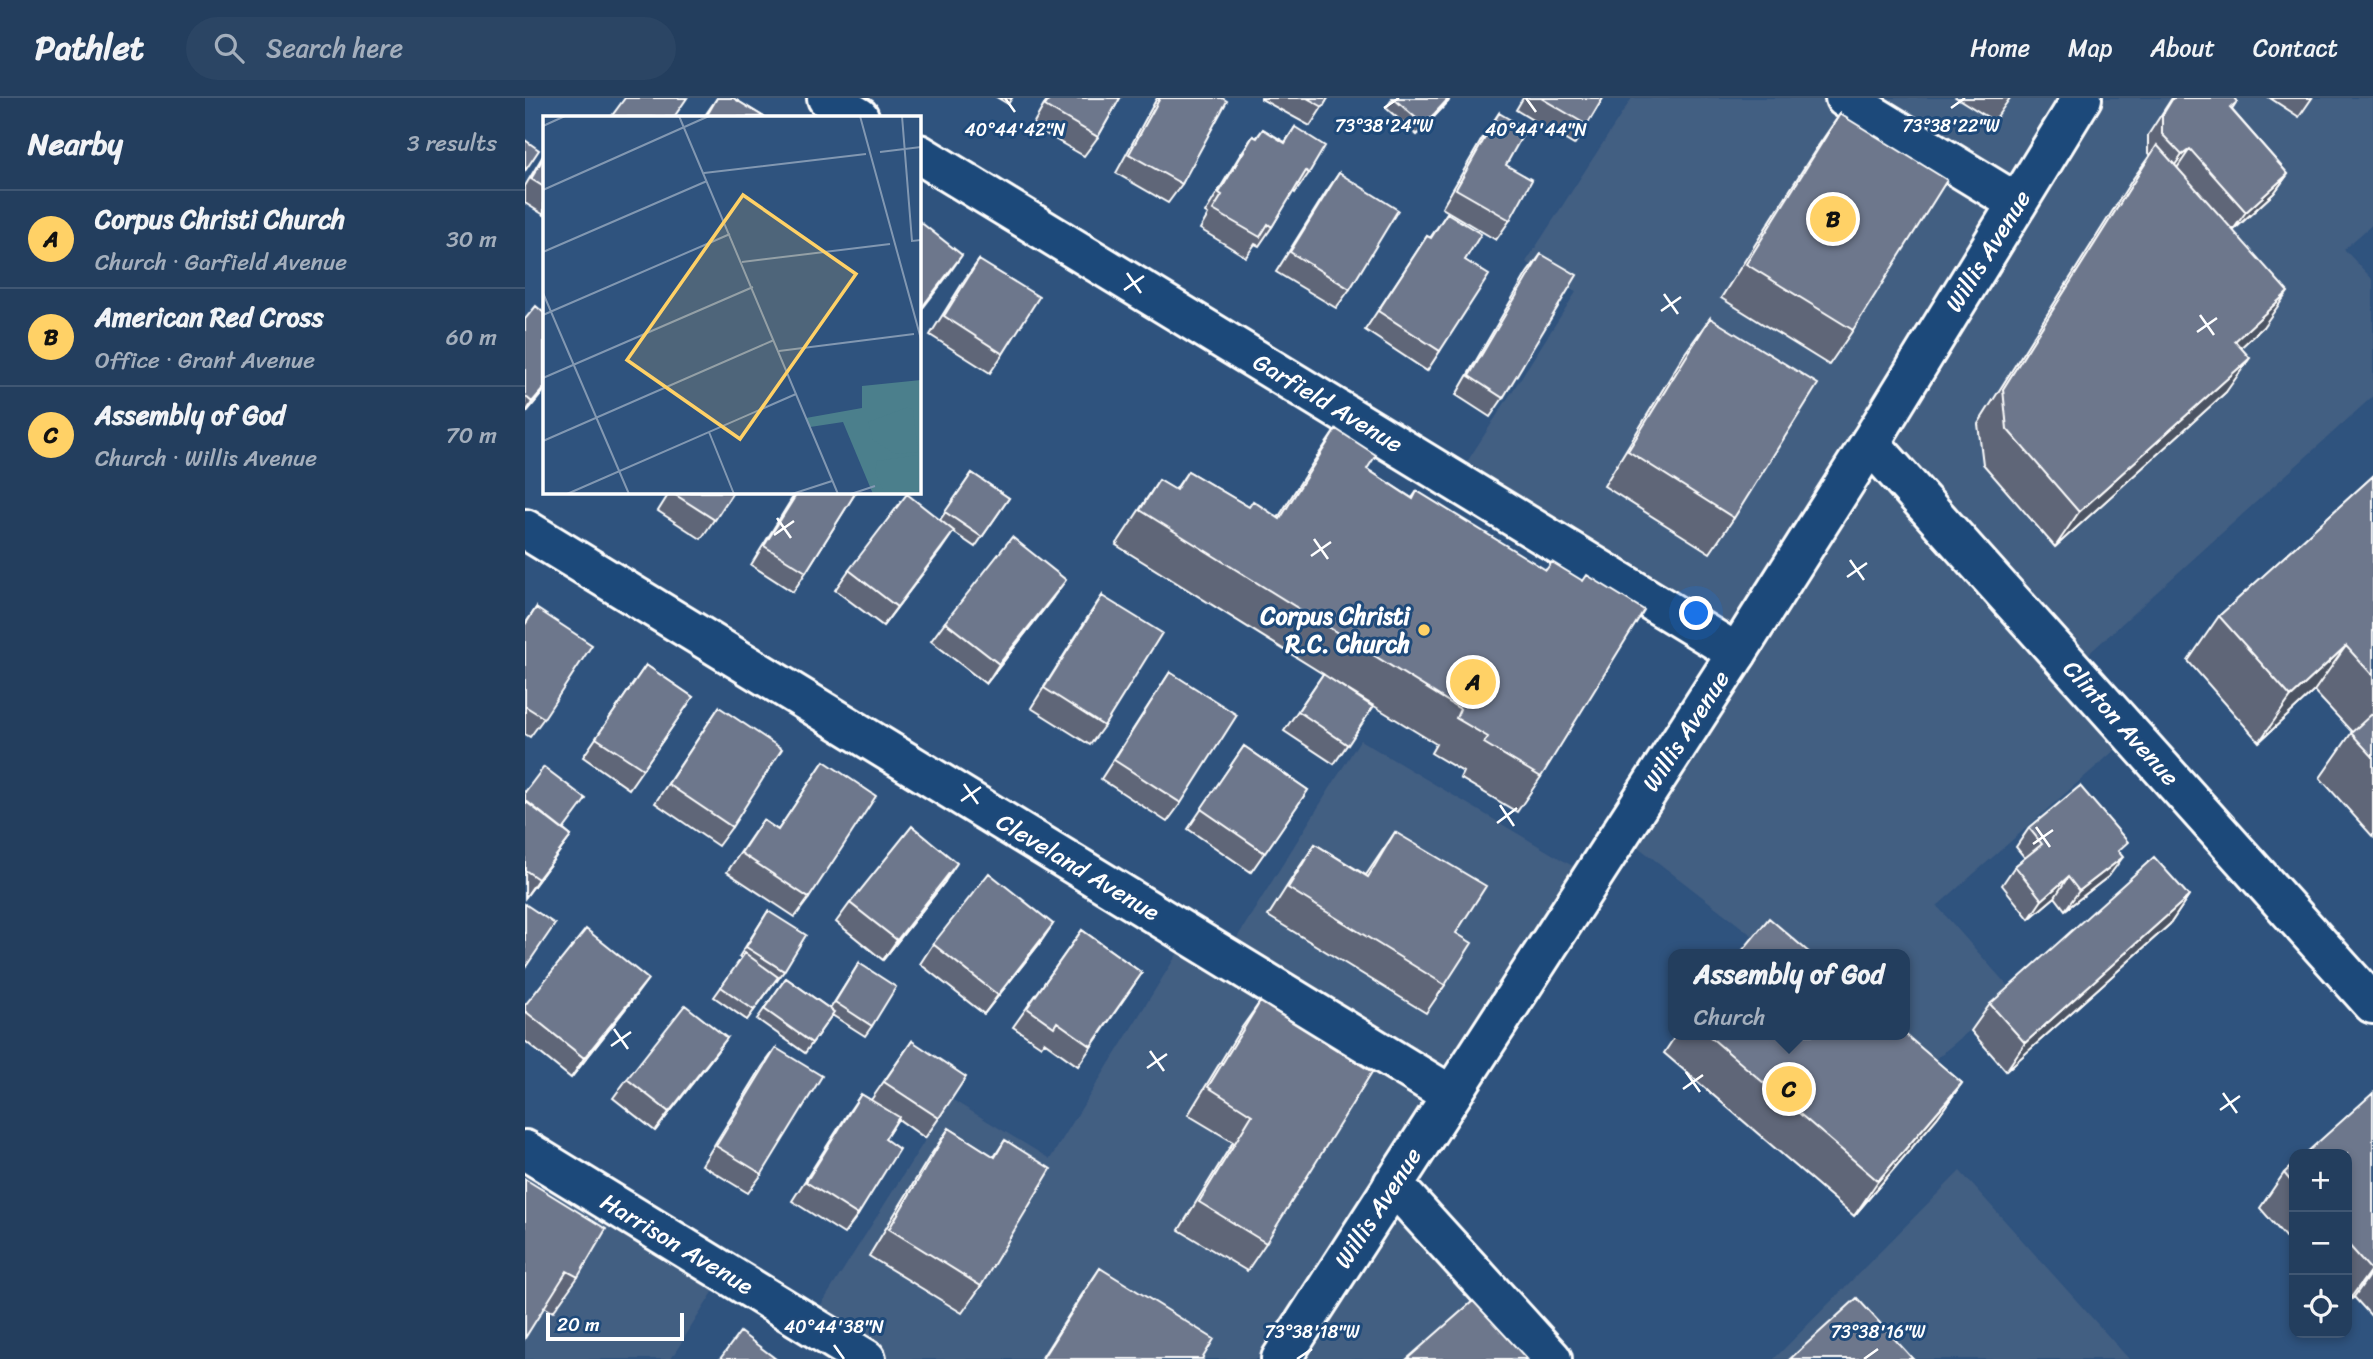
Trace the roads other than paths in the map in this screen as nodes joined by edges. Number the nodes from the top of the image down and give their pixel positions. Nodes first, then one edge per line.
1 (827, 98) edge
2 (1845, 98) edge
3 (2082, 98) edge
4 (857, 116) edge
5 (921, 155) edge
6 (2017, 203) junction
7 (1870, 443) junction
8 (525, 529) edge
9 (1737, 653) junction
10 (2373, 1004) edge
11 (1451, 1095) junction
12 (525, 1150) edge
13 (1394, 1184) junction
14 (866, 1359) edge
15 (1281, 1359) edge
16 (1552, 1359) edge

1 - 4 street
2 - 6 street
3 - 6 street, Willis Avenue
5 - 9 street, Garfield Avenue
6 - 7 street, Willis Avenue
7 - 9 street, Willis Avenue
7 - 10 street, Clinton Avenue
8 - 11 street, Cleveland Avenue
9 - 11 street, Willis Avenue
11 - 13 street, Willis Avenue
12 - 14 street, Harrison Avenue
13 - 15 street, Willis Avenue
13 - 16 street

